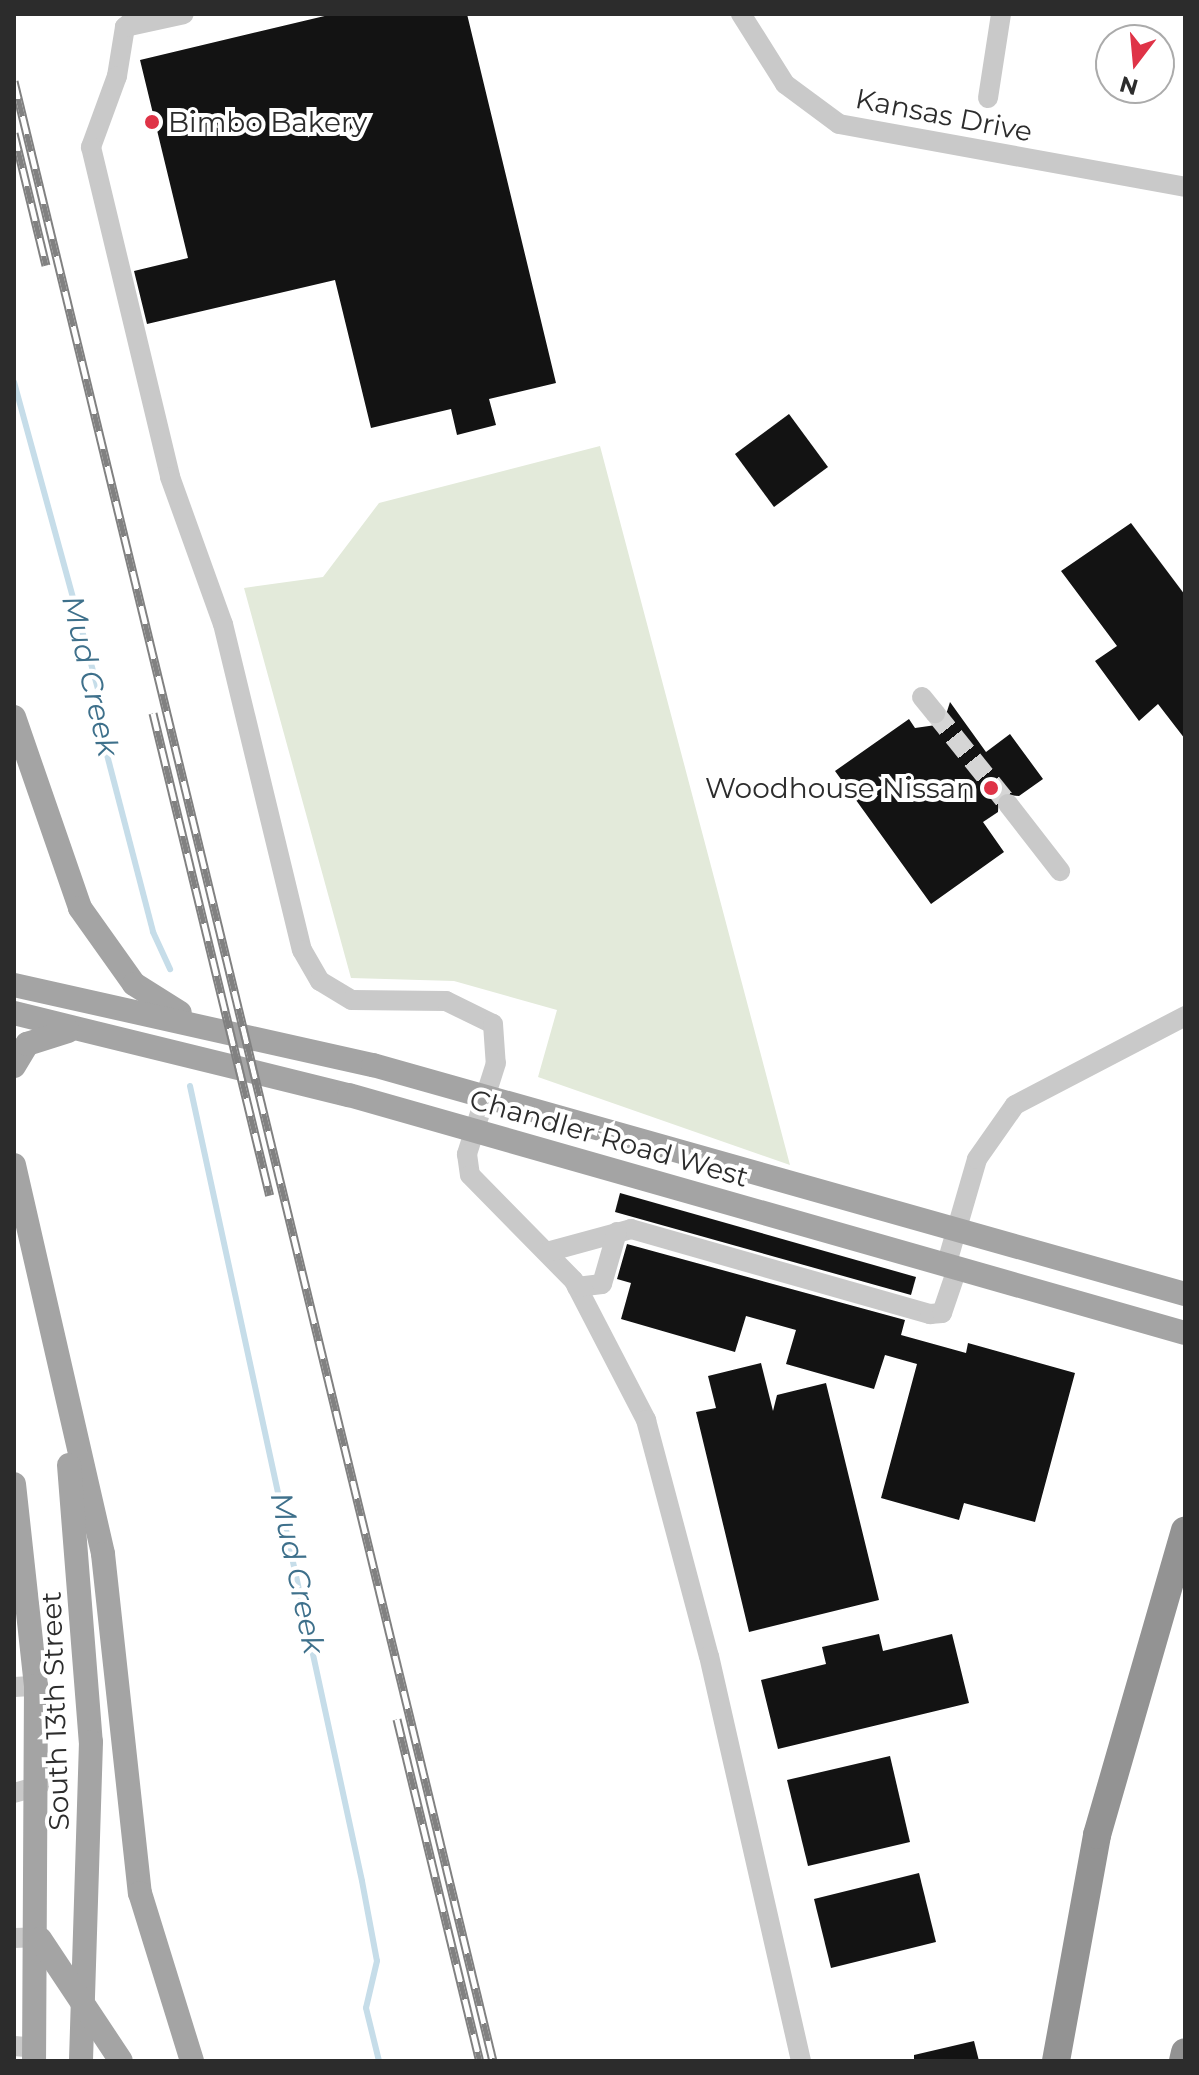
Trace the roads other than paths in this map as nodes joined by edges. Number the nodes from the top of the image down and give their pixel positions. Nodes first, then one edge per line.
1 (184, 14) edge
2 (741, 14) edge
3 (1001, 14) edge
4 (132, 20) edge
5 (988, 98) dead end
6 (1185, 187) edge
7 (922, 697) dead end
8 (935, 713) tunnel mouth
9 (14, 717) edge
10 (1008, 804) tunnel mouth
11 (1060, 871) dead end
12 (14, 985) edge
13 (14, 1013) edge
14 (1185, 1016) edge
15 (84, 1031) junction
16 (231, 1032) junction
17 (14, 1066) edge
18 (487, 1097) junction
19 (477, 1130) junction
20 (14, 1165) edge
21 (956, 1231) junction
22 (617, 1232) junction
23 (547, 1252) junction
24 (952, 1267) junction
25 (577, 1287) junction
26 (1185, 1294) edge
27 (1185, 1333) edge
28 (58, 1359) junction
29 (14, 1484) edge
30 (1185, 1530) edge
31 (18, 1545) edge
32 (25, 1687) edge
33 (39, 1786) junction
34 (14, 1793) edge
35 (39, 1937) junction
36 (14, 1938) edge
37 (86, 2013) junction
38 (27, 2052) edge
39 (1185, 2052) edge
40 (81, 2061) edge
41 (121, 2061) edge
42 (192, 2061) edge
43 (801, 2061) edge
44 (1056, 2061) edge
45 (1183, 2061) edge

1 - 4 street
2 - 6 street, Kansas Drive
3 - 5 street
4 - 18 street
7 - 8 street
9 - 16 main road
10 - 11 street
12 - 16 main road, Chandler Road West
13 - 15 main road, Chandler Road West
14 - 21 street
15 - 17 main road
15 - 19 main road, Chandler Road West
16 - 18 main road, Chandler Road West
18 - 19 street
18 - 21 main road, Chandler Road West
19 - 23 street
19 - 24 main road, Chandler Road West
20 - 28 main road
21 - 24 street
21 - 26 main road, Chandler Road West
22 - 23 street
22 - 24 street
22 - 25 street
23 - 25 street
24 - 27 main road, Chandler Road West
25 - 43 street
28 - 37 main road, South 13th Street
28 - 42 main road
29 - 31 main road
30 - 44 highway
31 - 32 main road
32 - 33 main road
33 - 34 street
33 - 35 main road
35 - 36 street
35 - 37 main road
35 - 38 main road
37 - 40 main road, South 13th Street
37 - 41 main road
39 - 45 highway

